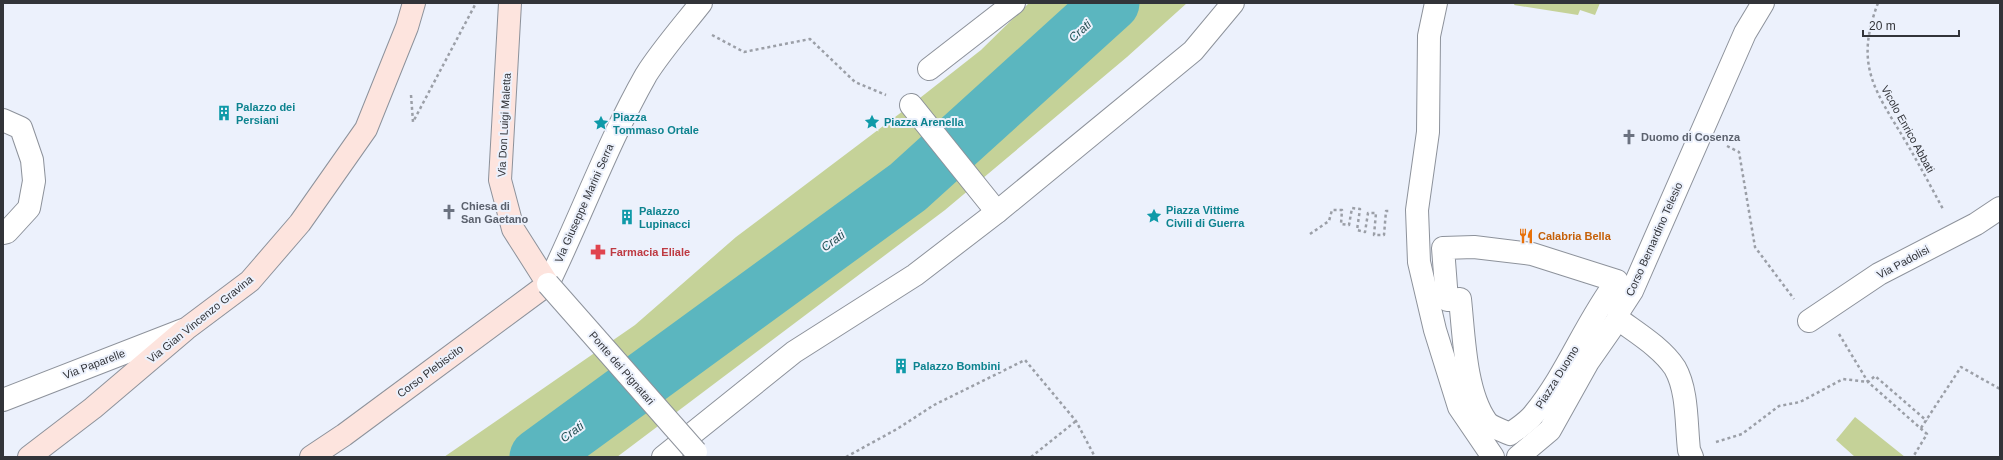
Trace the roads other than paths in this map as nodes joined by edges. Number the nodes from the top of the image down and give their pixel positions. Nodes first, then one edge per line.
1 (414, 3) edge
2 (510, 3) edge
3 (701, 3) edge
4 (1014, 3) edge
5 (1233, 3) edge
6 (1436, 3) edge
7 (1748, 3) edge
8 (1763, 3) edge
9 (1745, 33) junction
10 (929, 69) dead end
11 (911, 105) road end
12 (3, 120) edge
13 (2000, 208) edge
14 (997, 212) junction
15 (3, 232) edge
16 (548, 284) junction
17 (1817, 316) road end
18 (1618, 319) junction
19 (186, 329) junction
20 (3, 400) edge
21 (1468, 404) junction
22 (1691, 454) edge
23 (698, 455) edge
24 (29, 457) edge
25 (311, 457) edge
26 (663, 457) edge
27 (1493, 457) edge
28 (1518, 457) edge

1 - 19 street, Via Gian Vincenzo Gravina
2 - 16 street, Via Don Luigi Maletta
3 - 16 street, Via Giuseppe Marini Serra
4 - 10 street
5 - 14 street
6 - 21 street
7 - 9 street
8 - 9 street, Corso Bernardino Telesio
9 - 18 street, Corso Bernardino Telesio
11 - 14 street
12 - 15 street
13 - 17 street, Via Padolisi
14 - 26 street
16 - 23 street, Ponte dei Pignatari, bridge
16 - 25 street, Corso Plebiscito
18 - 22 street
18 - 28 street, Corso Bernardino Telesio
19 - 20 street, Via Paparelle
19 - 24 street, Via Gian Vincenzo Gravina
21 - 21 street, Piazza Duomo
21 - 27 street

